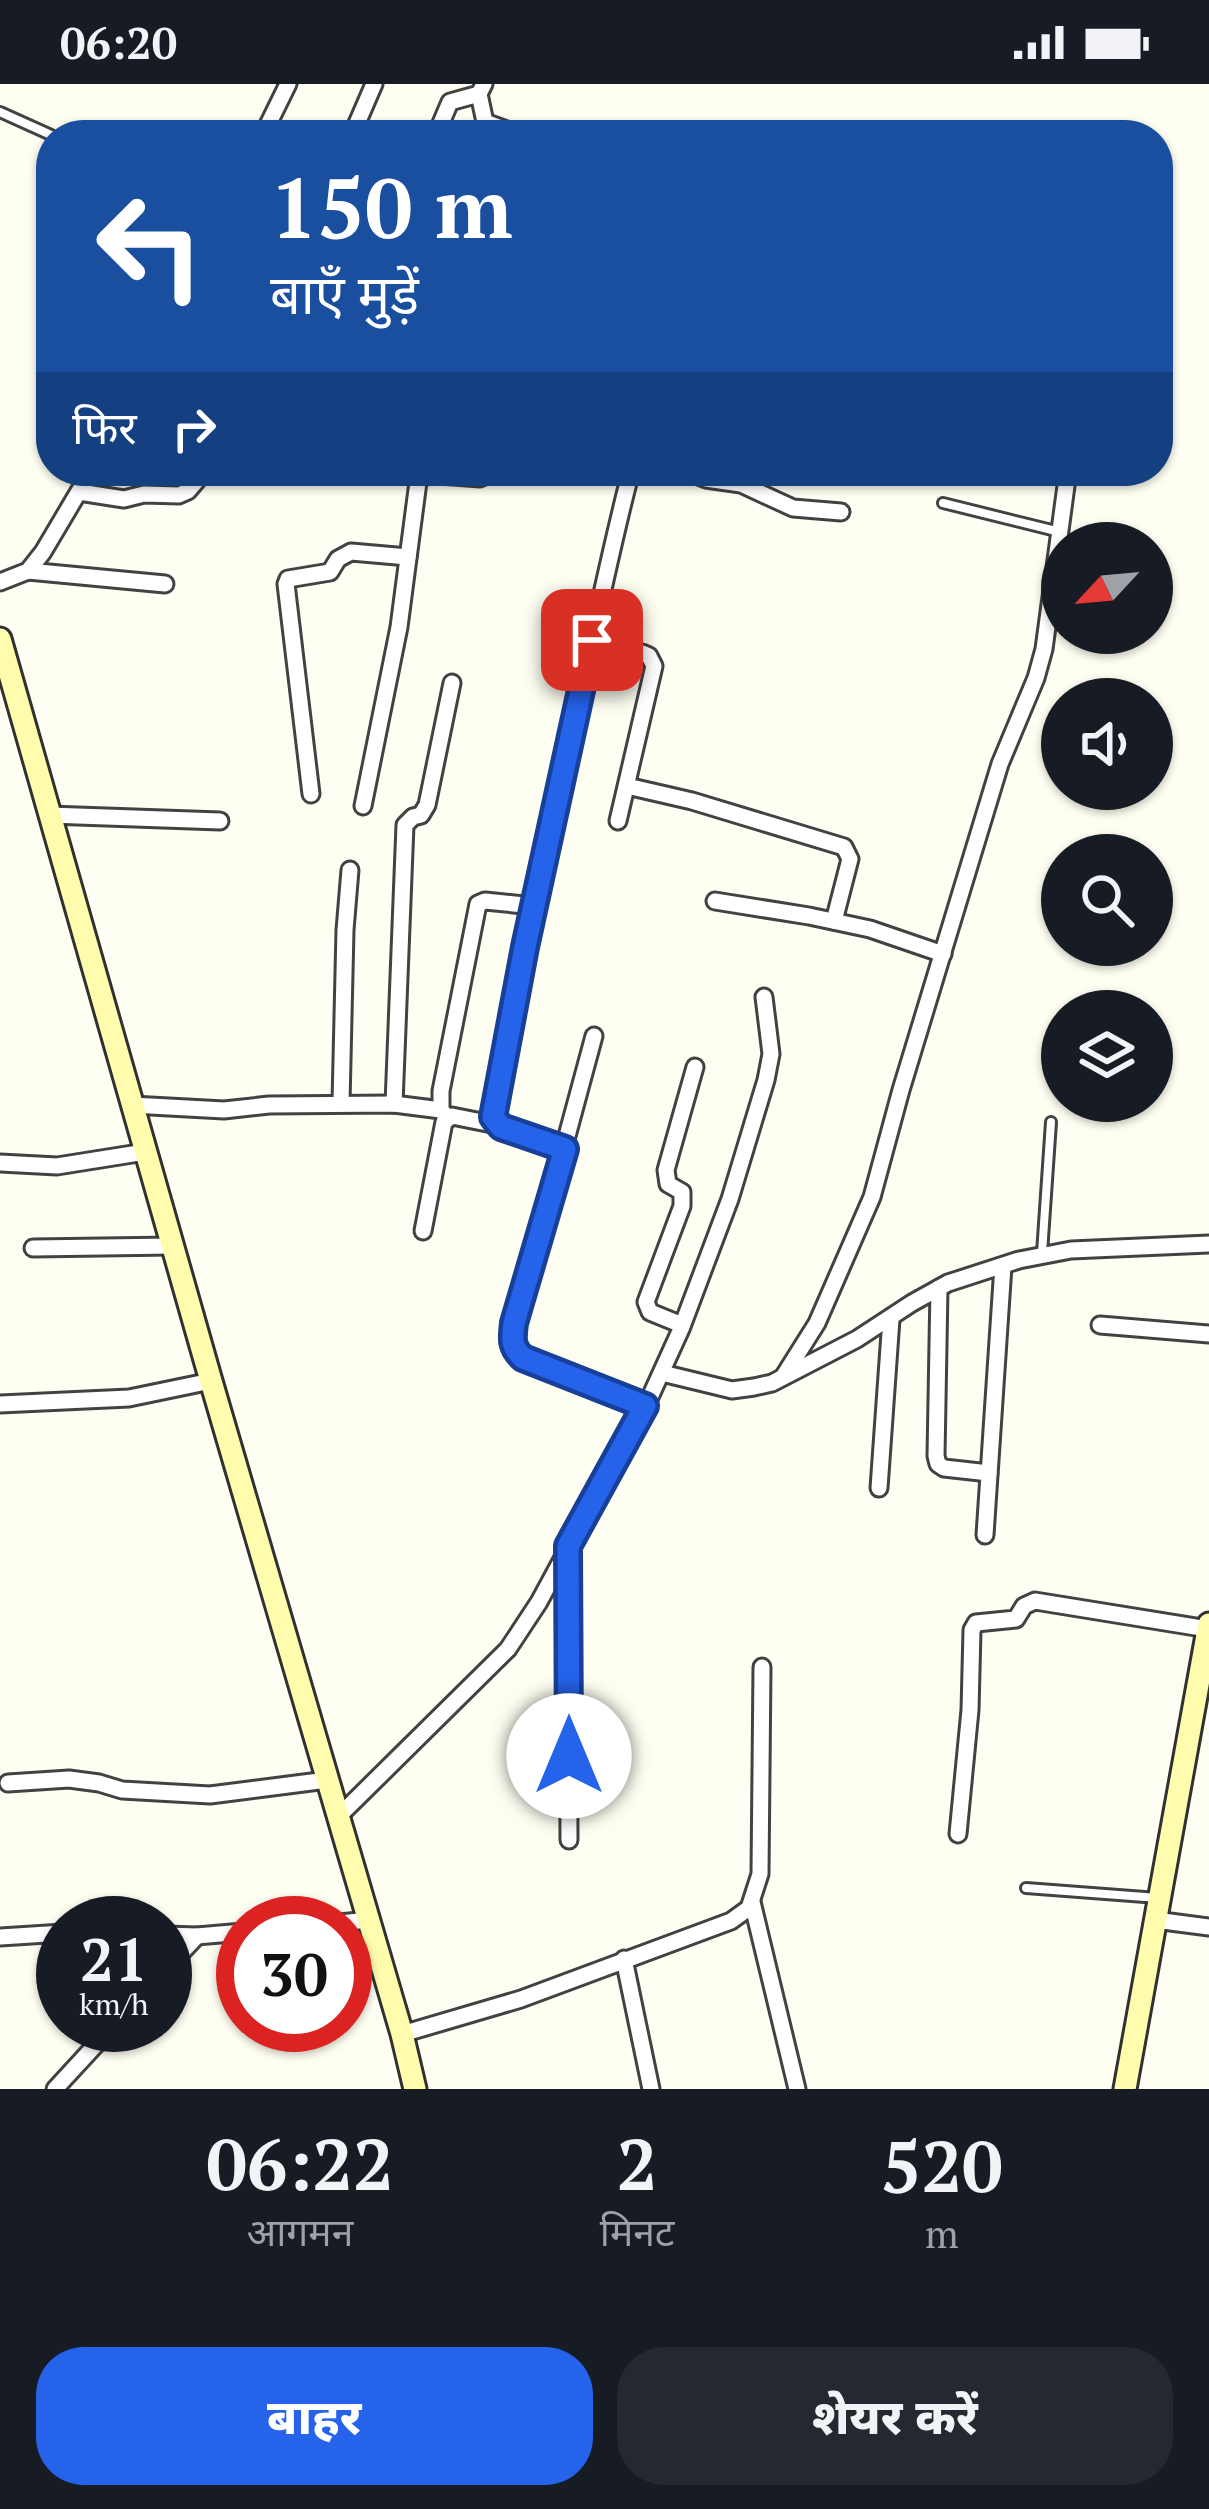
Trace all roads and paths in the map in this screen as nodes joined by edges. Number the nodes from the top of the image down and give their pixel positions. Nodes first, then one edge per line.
1 (288, 84) edge
2 (374, 84) edge
3 (481, 89) edge
4 (0, 112) edge
5 (270, 120) edge
6 (358, 120) edge
7 (442, 120) edge
8 (485, 120) edge
9 (36, 128) edge
10 (82, 486) edge
11 (192, 486) edge
12 (420, 486) edge
13 (627, 486) edge
14 (745, 486) edge
15 (1067, 486) edge
16 (79, 491) junction
17 (943, 502) dead end
18 (841, 512) dead end
19 (1062, 522) edge
20 (1041, 528) edge
21 (408, 557) junction
22 (28, 572) junction
23 (0, 582) edge
24 (165, 584) dead end
25 (0, 639) edge
26 (592, 640) junction
27 (1043, 654) edge
28 (452, 683) dead end
29 (627, 786) junction
30 (311, 794) dead end
31 (363, 806) dead end
32 (49, 815) junction
33 (618, 820) dead end
34 (220, 821) dead end
35 (350, 870) dead end
36 (715, 901) dead end
37 (534, 906) junction
38 (834, 921) junction
39 (943, 954) junction
40 (764, 998) dead end
41 (594, 1036) dead end
42 (695, 1067) dead end
43 (341, 1103) junction
44 (394, 1104) junction
45 (132, 1105) junction
46 (444, 1114) junction
47 (1051, 1122) dead end
48 (497, 1125) junction
49 (565, 1149) junction
50 (145, 1152) junction
51 (0, 1163) edge
52 (423, 1231) dead end
53 (1209, 1244) edge
54 (172, 1246) junction
55 (33, 1248) dead end
56 (1042, 1254) junction
57 (1003, 1266) junction
58 (939, 1288) junction
59 (891, 1319) junction
60 (682, 1325) junction
61 (1100, 1325) dead end
62 (1209, 1334) edge
63 (662, 1373) junction
64 (783, 1377) junction
65 (211, 1381) junction
66 (0, 1405) edge
67 (645, 1406) junction
68 (989, 1473) junction
69 (879, 1488) dead end
70 (985, 1534) dead end
71 (568, 1546) junction
72 (1208, 1627) edge
73 (762, 1667) dead end
74 (327, 1780) junction
75 (8, 1783) dead end
76 (338, 1817) junction
77 (958, 1834) dead end
78 (569, 1840) dead end
79 (1026, 1888) dead end
80 (361, 1896) edge
81 (752, 1902) junction
82 (1157, 1909) junction
83 (1203, 1926) edge
84 (216, 1934) edge
85 (372, 1934) edge
86 (36, 1935) edge
87 (192, 1936) edge
88 (197, 1936) junction
89 (0, 1937) edge
90 (192, 1941) edge
91 (624, 1959) junction
92 (402, 2034) junction
93 (89, 2052) edge
94 (55, 2089) edge
95 (415, 2089) edge
96 (651, 2089) edge
97 (797, 2089) edge
98 (1125, 2089) edge

1 - 5 street
2 - 6 street
3 - 7 street
3 - 8 street
4 - 9 lane
10 - 16 street
11 - 16 street
12 - 21 street
13 - 26 street
14 - 18 street
15 - 19 street
16 - 22 street
17 - 20 lane
21 - 30 street
21 - 31 street
22 - 23 street
22 - 24 street
25 - 32 main road
26 - 29 street
26 - 37 street
27 - 39 street
28 - 44 street
29 - 33 street
29 - 38 street
32 - 34 street
32 - 45 main road
35 - 43 street
36 - 38 street
37 - 46 street
37 - 48 street
38 - 39 street
39 - 64 street
40 - 60 street
41 - 49 street
42 - 60 street
43 - 44 street
43 - 45 street
44 - 46 street
45 - 50 main road
46 - 48 street
46 - 52 street
47 - 56 lane
48 - 49 street
49 - 67 street
50 - 51 street
50 - 54 main road
53 - 56 street
54 - 55 street
54 - 65 main road
56 - 57 street
57 - 58 street
57 - 68 street
58 - 59 street
58 - 68 street
59 - 64 street
59 - 69 street
60 - 63 street
61 - 62 street
63 - 64 street
63 - 67 street
65 - 66 street
65 - 74 main road
67 - 71 street
68 - 70 street
71 - 76 street
71 - 78 street
72 - 77 street
72 - 82 main road
73 - 81 street
74 - 75 street
74 - 76 main road
76 - 80 main road
79 - 82 lane
81 - 91 street
81 - 97 street
82 - 83 street
82 - 98 main road
84 - 88 street
85 - 92 main road
86 - 89 street
87 - 88 street
88 - 90 street
91 - 92 street
91 - 96 street
92 - 95 main road
93 - 94 street

